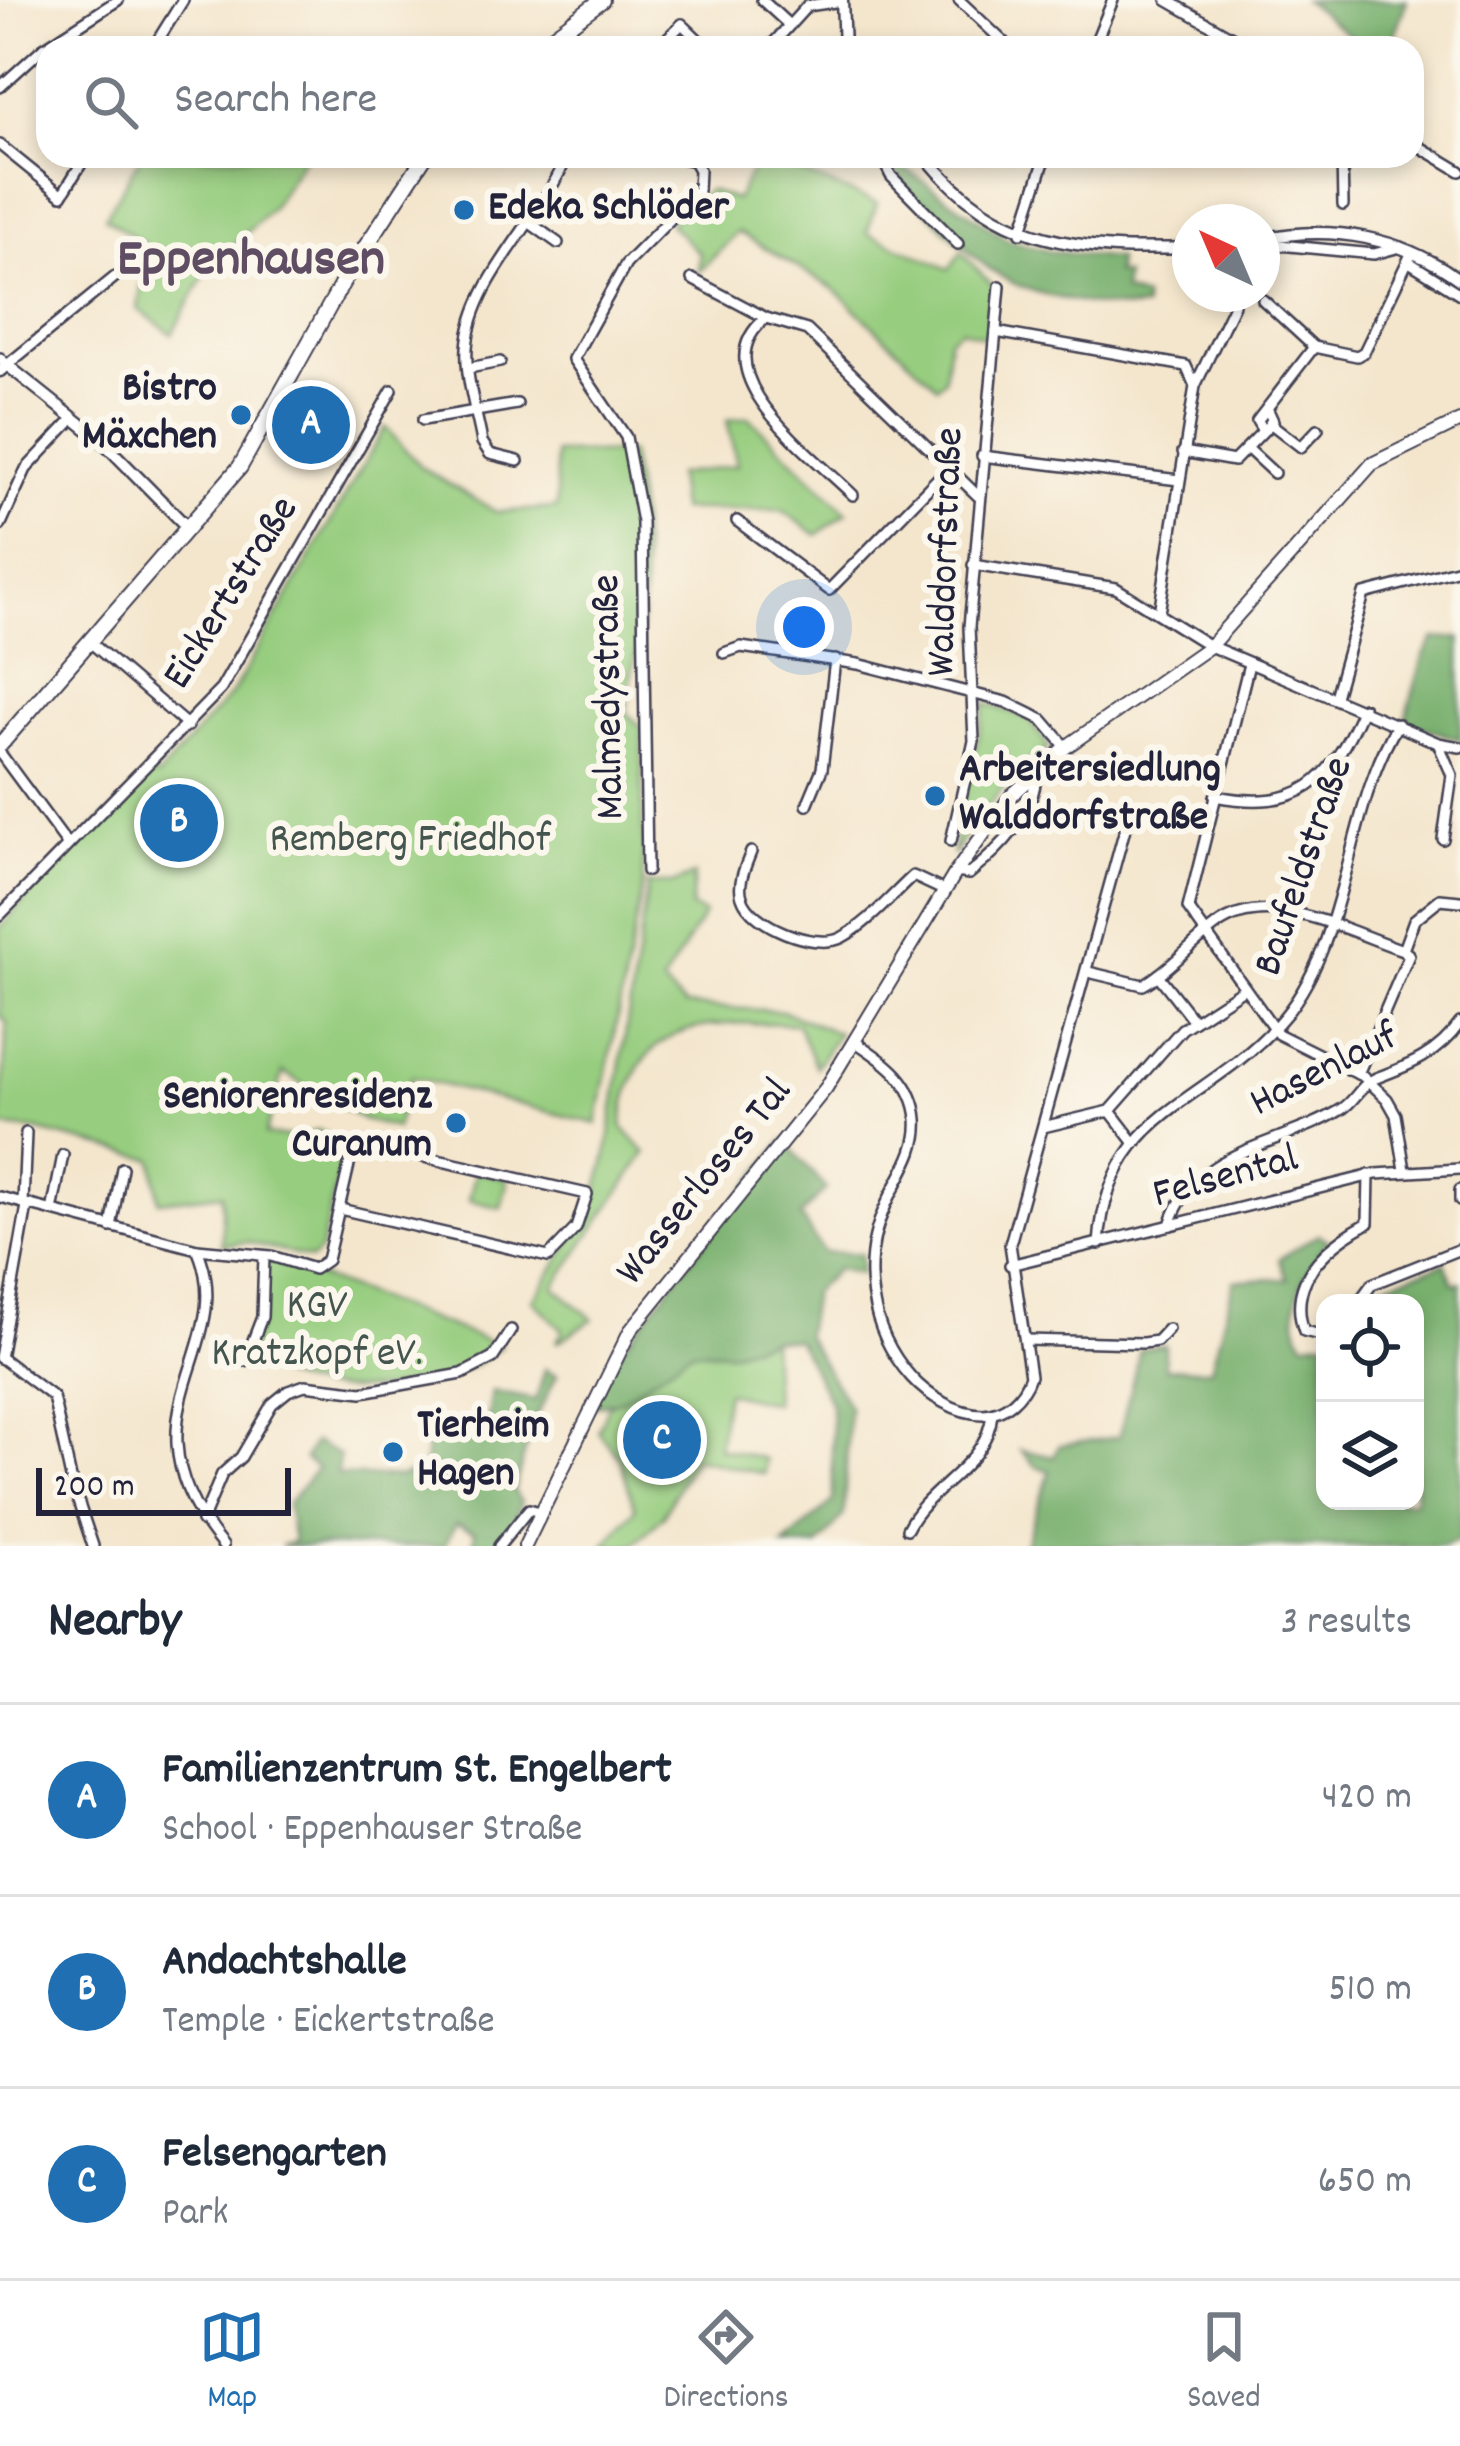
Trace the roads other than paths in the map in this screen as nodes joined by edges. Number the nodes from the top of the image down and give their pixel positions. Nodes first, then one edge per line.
1 (118, 0) edge
2 (183, 0) edge
3 (602, 0) edge
4 (762, 0) edge
5 (842, 0) edge
6 (958, 0) edge
7 (1113, 0) edge
8 (1167, 0) edge
9 (788, 24) junction
10 (62, 36) edge
11 (160, 36) edge
12 (553, 36) edge
13 (670, 36) edge
14 (694, 36) edge
15 (778, 36) edge
16 (844, 36) edge
17 (997, 36) edge
18 (1098, 36) edge
19 (1230, 36) edge
20 (36, 54) edge
21 (0, 87) edge
22 (0, 145) edge
23 (1424, 149) edge
24 (79, 168) edge
25 (417, 168) edge
26 (560, 168) edge
27 (698, 168) edge
28 (887, 168) edge
29 (936, 168) edge
30 (1041, 168) edge
31 (1342, 168) edge
32 (1460, 171) edge
33 (1343, 205) dead end
34 (530, 223) junction
35 (1021, 233) junction
36 (1280, 237) edge
37 (558, 243) dead end
38 (958, 244) dead end
39 (1172, 248) edge
40 (1407, 254) junction
41 (115, 277) dead end
42 (692, 280) dead end
43 (1460, 280) edge
44 (1000, 286) dead end
45 (1460, 294) edge
46 (1231, 312) edge
47 (1276, 312) edge
48 (766, 318) junction
49 (996, 332) junction
50 (1314, 347) junction
51 (500, 362) dead end
52 (2, 365) edge
53 (469, 368) junction
54 (1195, 386) junction
55 (392, 390) dead end
56 (518, 404) dead end
57 (476, 411) junction
58 (73, 418) junction
59 (422, 420) dead end
60 (1460, 422) edge
61 (1267, 427) junction
62 (1318, 428) dead end
63 (1248, 449) junction
64 (1183, 452) junction
65 (982, 456) junction
66 (518, 460) dead end
67 (946, 470) junction
68 (1274, 473) dead end
69 (1179, 480) junction
70 (854, 496) dead end
71 (978, 496) junction
72 (737, 521) dead end
73 (0, 526) edge
74 (189, 529) junction
75 (973, 565) junction
76 (1460, 569) edge
77 (1159, 613) junction
78 (812, 621) dead end
79 (89, 643) junction
80 (1210, 646) junction
81 (724, 653) dead end
82 (805, 656) junction
83 (835, 661) junction
84 (1249, 664) junction
85 (975, 694) junction
86 (1335, 698) junction
87 (1363, 708) junction
88 (1398, 724) junction
89 (188, 727) junction
90 (1438, 743) junction
91 (1460, 746) edge
92 (1066, 747) junction
93 (0, 749) edge
94 (1036, 770) junction
95 (1215, 796) junction
96 (807, 805) dead end
97 (1128, 818) dead end
98 (1443, 839) dead end
99 (951, 841) dead end
100 (67, 844) junction
101 (751, 852) dead end
102 (647, 871) dead end
103 (956, 872) junction
104 (945, 891) junction
105 (1460, 901) edge
106 (0, 915) edge
107 (1328, 925) junction
108 (1205, 935) junction
109 (1403, 950) junction
110 (1088, 972) junction
111 (1158, 975) junction
112 (1245, 988) junction
113 (1194, 1021) junction
114 (1460, 1023) edge
115 (1275, 1029) junction
116 (857, 1043) junction
117 (1358, 1074) junction
118 (1370, 1082) junction
119 (1110, 1112) junction
120 (1042, 1127) junction
121 (26, 1133) dead end
122 (1134, 1142) junction
123 (63, 1155) dead end
124 (122, 1168) dead end
125 (1460, 1169) edge
126 (1406, 1170) junction
127 (1369, 1175) junction
128 (1460, 1190) edge
129 (0, 1197) edge
130 (1460, 1201) edge
131 (25, 1204) junction
132 (340, 1208) junction
133 (52, 1211) junction
134 (1170, 1225) junction
135 (111, 1226) junction
136 (1099, 1244) junction
137 (197, 1249) junction
138 (1460, 1250) edge
139 (264, 1256) junction
140 (1010, 1265) junction
141 (1365, 1294) edge
142 (1168, 1329) dead end
143 (511, 1330) dead end
144 (1316, 1334) edge
145 (1026, 1340) junction
146 (0, 1357) edge
147 (244, 1361) dead end
148 (992, 1413) junction
149 (219, 1461) dead end
150 (222, 1474) junction
151 (540, 1511) junction
152 (202, 1521) junction
153 (907, 1528) dead end
154 (93, 1546) edge
155 (223, 1546) edge
156 (500, 1546) edge
157 (525, 1546) edge

1 - 10 street
2 - 11 street
3 - 12 main road
4 - 9 street
5 - 9 street
5 - 16 street
6 - 17 street
7 - 18 street
8 - 19 street
9 - 15 street
13 - 14 street
20 - 21 street
22 - 24 street
23 - 32 street
25 - 74 main road
26 - 34 street
27 - 102 street, Malmedystraße
28 - 38 street
29 - 35 street
30 - 35 street
31 - 33 street
34 - 37 street
34 - 53 street
35 - 39 street
36 - 40 street
40 - 43 street
40 - 45 street
40 - 50 street
41 - 52 street
42 - 48 street
44 - 49 street, Walddorfstraße
46 - 54 street
47 - 50 street
48 - 67 street
48 - 70 street
49 - 54 street
49 - 65 street, Walddorfstraße
50 - 61 street
51 - 53 street
52 - 58 street
53 - 57 street
54 - 64 street
55 - 89 street, Eickertstraße
56 - 57 street
57 - 59 street
57 - 66 street
58 - 73 street
58 - 74 street
60 - 80 main road, Wasserloses Tal
61 - 62 street
61 - 63 street
63 - 64 street
63 - 68 street
64 - 69 street
65 - 69 street
65 - 71 street, Walddorfstraße
67 - 71 street
67 - 72 street
69 - 77 street
71 - 75 street, Walddorfstraße
74 - 79 main road
75 - 77 street
75 - 85 street, Walddorfstraße
76 - 86 street
77 - 80 street
78 - 82 street
79 - 89 street
79 - 93 main road
80 - 84 street
80 - 92 main road, Wasserloses Tal
81 - 82 street
82 - 83 street
83 - 85 street
83 - 96 street
84 - 86 street
84 - 95 street
85 - 92 street
85 - 99 street, Walddorfstraße
86 - 87 street
87 - 88 street
87 - 95 street
88 - 90 street
88 - 107 street, Baufeldstraße
89 - 100 street, Eickertstraße
90 - 91 street
90 - 98 street
92 - 94 main road, Wasserloses Tal
93 - 100 street
94 - 103 main road, Wasserloses Tal
94 - 103 street, Wasserloses Tal
95 - 108 street
97 - 110 street
100 - 106 street, Eickertstraße
101 - 104 street
103 - 104 main road, Wasserloses Tal
104 - 116 main road, Wasserloses Tal
105 - 109 street, Hasenlauf
107 - 108 street
107 - 109 street
107 - 115 street, Baufeldstraße
108 - 111 street
108 - 112 street
109 - 117 street, Hasenlauf
110 - 111 street
110 - 120 street
111 - 113 street
112 - 113 street
112 - 115 street
113 - 119 street
114 - 118 street, Hasenlauf
115 - 117 street
115 - 122 street, Baufeldstraße
116 - 148 street
116 - 151 main road, Wasserloses Tal
117 - 118 street
118 - 126 street
118 - 134 street, Hasenlauf
119 - 120 street
119 - 122 street
120 - 140 street
121 - 131 street
122 - 136 street, Baufeldstraße
123 - 133 street
124 - 135 street
125 - 126 street, Felsental
126 - 127 street, Felsental
127 - 134 street, Felsental
127 - 144 street
128 - 130 street
129 - 131 street
131 - 133 street
131 - 146 street
132 - 132 street
132 - 139 street
133 - 135 street
134 - 136 street, Felsental
135 - 137 street
136 - 140 street, Felsental
137 - 139 street
137 - 152 street
138 - 141 street
139 - 147 street
140 - 145 street
142 - 145 street
143 - 150 street
145 - 148 street
146 - 154 street
148 - 153 street
149 - 150 street
150 - 152 street
151 - 156 street
151 - 157 main road, Wasserloses Tal
152 - 155 street

